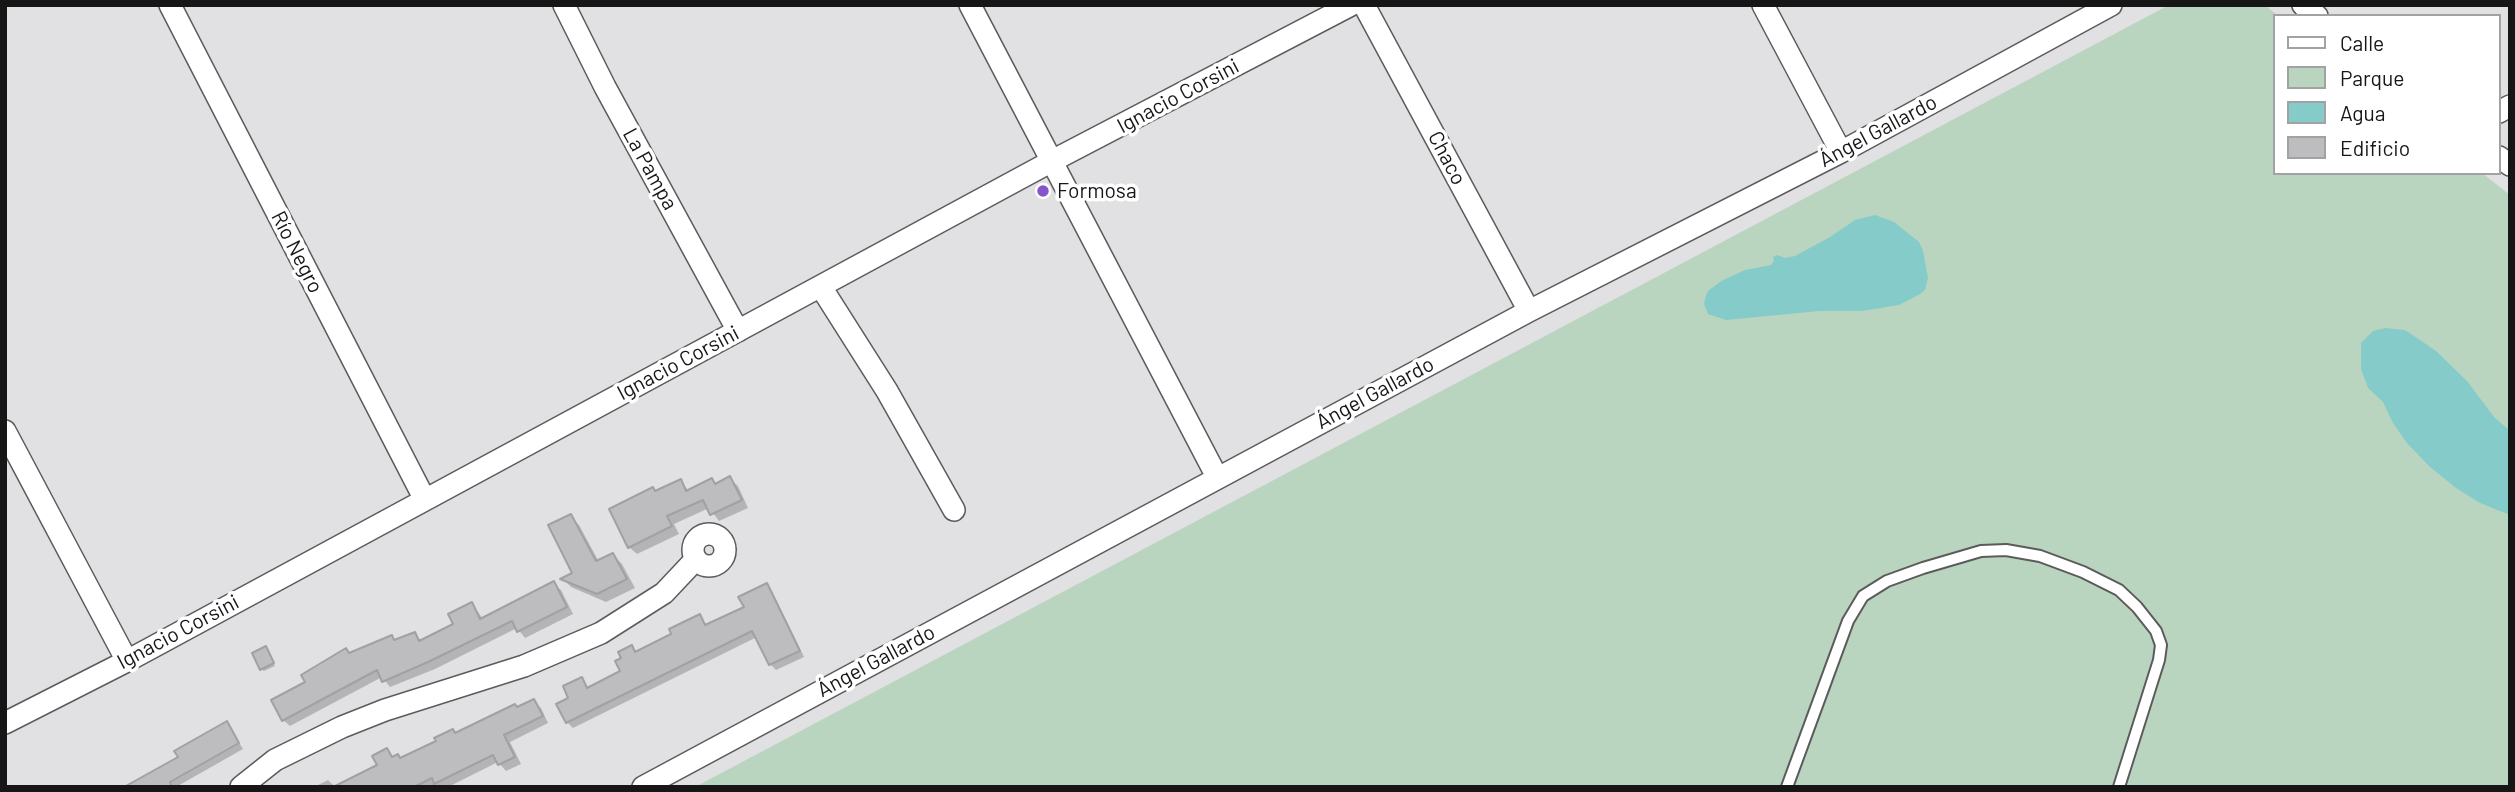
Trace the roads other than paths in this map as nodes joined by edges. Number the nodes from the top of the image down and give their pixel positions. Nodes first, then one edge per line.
1 (170, 5) edge
2 (564, 5) edge
3 (970, 5) edge
4 (1351, 5) edge
5 (1364, 5) edge
6 (1763, 5) edge
7 (2111, 5) edge
8 (1842, 152) junction
9 (1052, 162) junction
10 (821, 288) junction
11 (1529, 311) junction
12 (738, 331) junction
13 (5, 431) edge
14 (1217, 477) junction
15 (424, 498) junction
16 (954, 510) dead end
17 (696, 559) dead end
18 (127, 661) junction
19 (5, 723) edge
20 (241, 787) edge
21 (643, 787) edge
22 (1787, 787) edge
23 (2119, 787) edge

1 - 15 street, Río Negro
2 - 12 street, La Pampa
3 - 9 street
4 - 9 street, Ignacio Corsini
5 - 11 street, Chaco
6 - 8 street
7 - 8 street, Ángel Gallardo
8 - 11 street, Ángel Gallardo
9 - 10 street, Ignacio Corsini
9 - 14 street
10 - 12 street, Ignacio Corsini
10 - 16 street
11 - 14 street, Ángel Gallardo
12 - 15 street, Ignacio Corsini
13 - 18 street
14 - 21 street, Ángel Gallardo
15 - 18 street, Ignacio Corsini
17 - 20 street
18 - 19 street, Ignacio Corsini
22 - 23 lane

